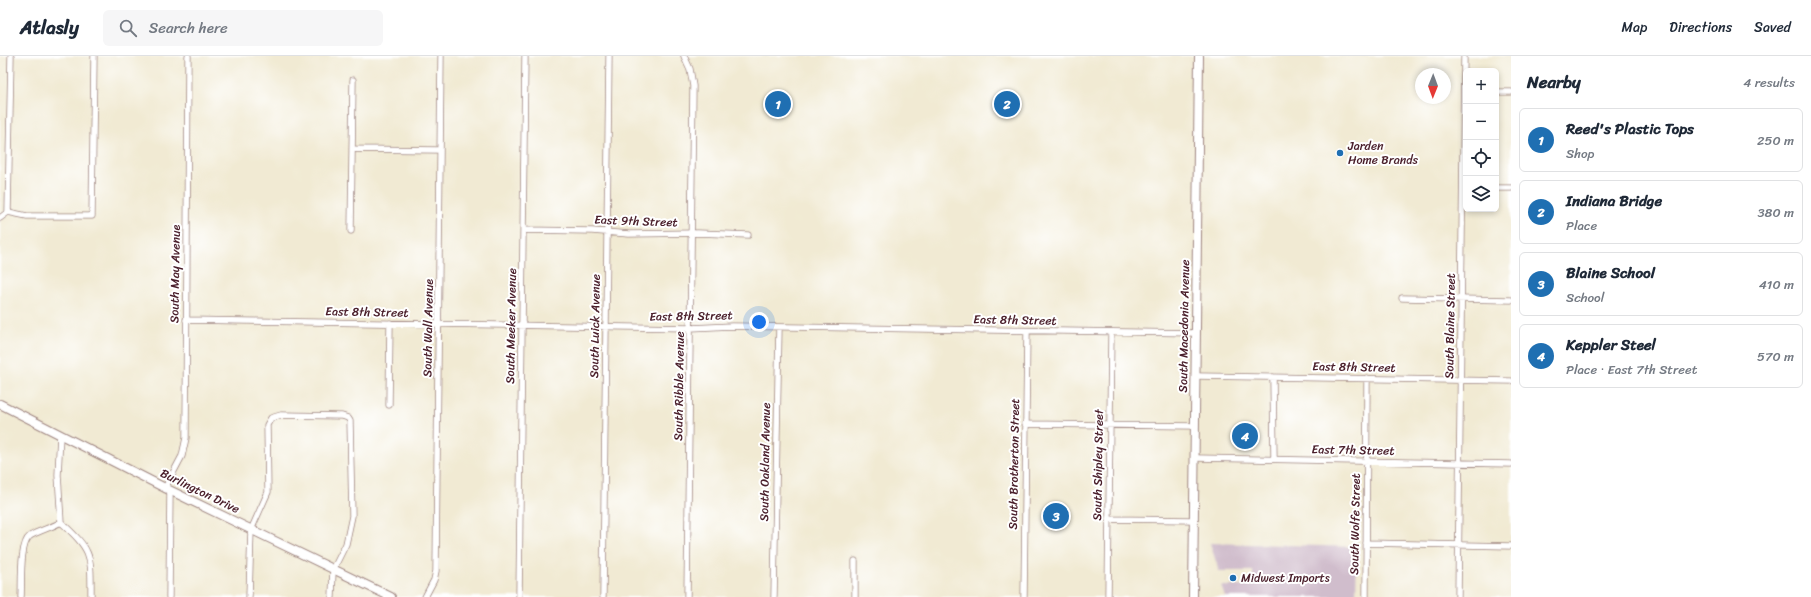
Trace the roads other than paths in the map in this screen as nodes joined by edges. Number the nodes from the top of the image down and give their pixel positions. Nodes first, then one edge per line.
1 (11, 56) edge
2 (94, 56) edge
3 (188, 56) edge
4 (441, 56) edge
5 (525, 56) edge
6 (609, 56) edge
7 (684, 56) edge
8 (1199, 56) edge
9 (1464, 56) edge
10 (1464, 68) edge
11 (353, 80) dead end
12 (1499, 92) edge
13 (1511, 92) edge
14 (1465, 104) edge
15 (352, 149) junction
16 (440, 150) junction
17 (1464, 176) edge
18 (1499, 188) edge
19 (1511, 188) edge
20 (8, 212) junction
21 (1464, 212) edge
22 (0, 218) edge
23 (523, 230) junction
24 (351, 231) dead end
25 (607, 233) junction
26 (692, 233) junction
27 (748, 235) dead end
28 (1402, 298) dead end
29 (1462, 299) junction
30 (1511, 300) edge
31 (186, 320) junction
32 (390, 324) junction
33 (439, 324) junction
34 (523, 325) junction
35 (606, 327) junction
36 (779, 327) junction
37 (691, 328) junction
38 (1027, 331) junction
39 (1111, 333) junction
40 (1196, 333) junction
41 (1196, 376) junction
42 (1273, 377) junction
43 (1367, 378) junction
44 (1461, 380) junction
45 (1511, 381) edge
46 (0, 404) edge
47 (389, 405) dead end
48 (1025, 424) junction
49 (1109, 425) junction
50 (1195, 426) junction
51 (60, 435) junction
52 (1195, 458) junction
53 (1274, 459) junction
54 (1367, 462) junction
55 (1459, 463) junction
56 (1511, 464) edge
57 (168, 489) junction
58 (1108, 519) junction
59 (1194, 520) junction
60 (61, 522) junction
61 (251, 530) junction
62 (1366, 543) junction
63 (1459, 546) junction
64 (1511, 546) edge
65 (855, 561) dead end
66 (333, 570) junction
67 (21, 597) edge
68 (91, 597) edge
69 (169, 597) edge
70 (249, 597) edge
71 (332, 597) edge
72 (391, 597) edge
73 (425, 597) edge
74 (519, 597) edge
75 (603, 597) edge
76 (687, 597) edge
77 (774, 597) edge
78 (855, 597) edge
79 (1024, 597) edge
80 (1108, 597) edge
81 (1193, 597) edge
82 (1366, 597) edge
83 (1458, 597) edge

1 - 20 street
2 - 20 street
3 - 31 street, South May Avenue
4 - 16 street, South Wall Avenue
5 - 23 street, South Meeker Avenue
6 - 25 street, South Luick Avenue
7 - 26 street, South Ribble Avenue
8 - 40 street, South Macedonia Avenue
9 - 10 street, South Blaine Street
11 - 15 street
12 - 13 street
14 - 17 street, South Blaine Street
15 - 16 street
15 - 24 street
16 - 33 street, South Wall Avenue
18 - 19 street
20 - 22 street
21 - 29 street, South Blaine Street
23 - 25 street, East 9th Street
23 - 34 street, South Meeker Avenue
25 - 26 street, East 9th Street
25 - 35 street, South Luick Avenue
26 - 27 street, East 9th Street
26 - 37 street, South Ribble Avenue
28 - 29 street
29 - 30 street
29 - 44 street, South Blaine Street
31 - 32 street, East 8th Street
31 - 57 street, South May Avenue
32 - 33 street, East 8th Street
32 - 47 street
33 - 34 street, East 8th Street
33 - 73 street, South Wall Avenue
34 - 35 street, East 8th Street
34 - 74 street, South Meeker Avenue
35 - 37 street, East 8th Street
35 - 75 street, South Luick Avenue
36 - 37 street, East 8th Street
36 - 38 street, East 8th Street
36 - 77 street, South Oakland Avenue
37 - 76 street, South Ribble Avenue
38 - 39 street, East 8th Street
38 - 48 street, South Brotherton Street
39 - 40 street, East 8th Street
39 - 49 street, South Shipley Street
40 - 41 street, South Macedonia Avenue
41 - 42 street, East 8th Street
41 - 50 street, South Macedonia Avenue
42 - 43 street, East 8th Street
42 - 53 street
43 - 44 street, East 8th Street
43 - 54 street, South Wolfe Street
44 - 45 street, East 8th Street
44 - 55 street, South Blaine Street
46 - 51 street, Burlington Drive
48 - 49 street
48 - 79 street, South Brotherton Street
49 - 50 street
49 - 58 street, South Shipley Street
50 - 52 street, South Macedonia Avenue
51 - 57 street, Burlington Drive
51 - 60 street
52 - 53 street, East 7th Street
52 - 59 street, South Macedonia Avenue
53 - 54 street, East 7th Street
54 - 55 street, East 7th Street
54 - 62 street, South Wolfe Street
55 - 56 street, East 7th Street
55 - 63 street, South Blaine Street
57 - 61 street, Burlington Drive
57 - 69 street, South May Avenue
58 - 59 street
58 - 80 street, South Shipley Street
59 - 81 street, South Macedonia Avenue
60 - 67 street
60 - 68 street
61 - 66 street, Burlington Drive
61 - 66 street
61 - 70 street
62 - 63 street
62 - 82 street, South Wolfe Street
63 - 64 street
63 - 83 street, South Blaine Street
65 - 78 street
66 - 71 street
66 - 72 street, Burlington Drive

